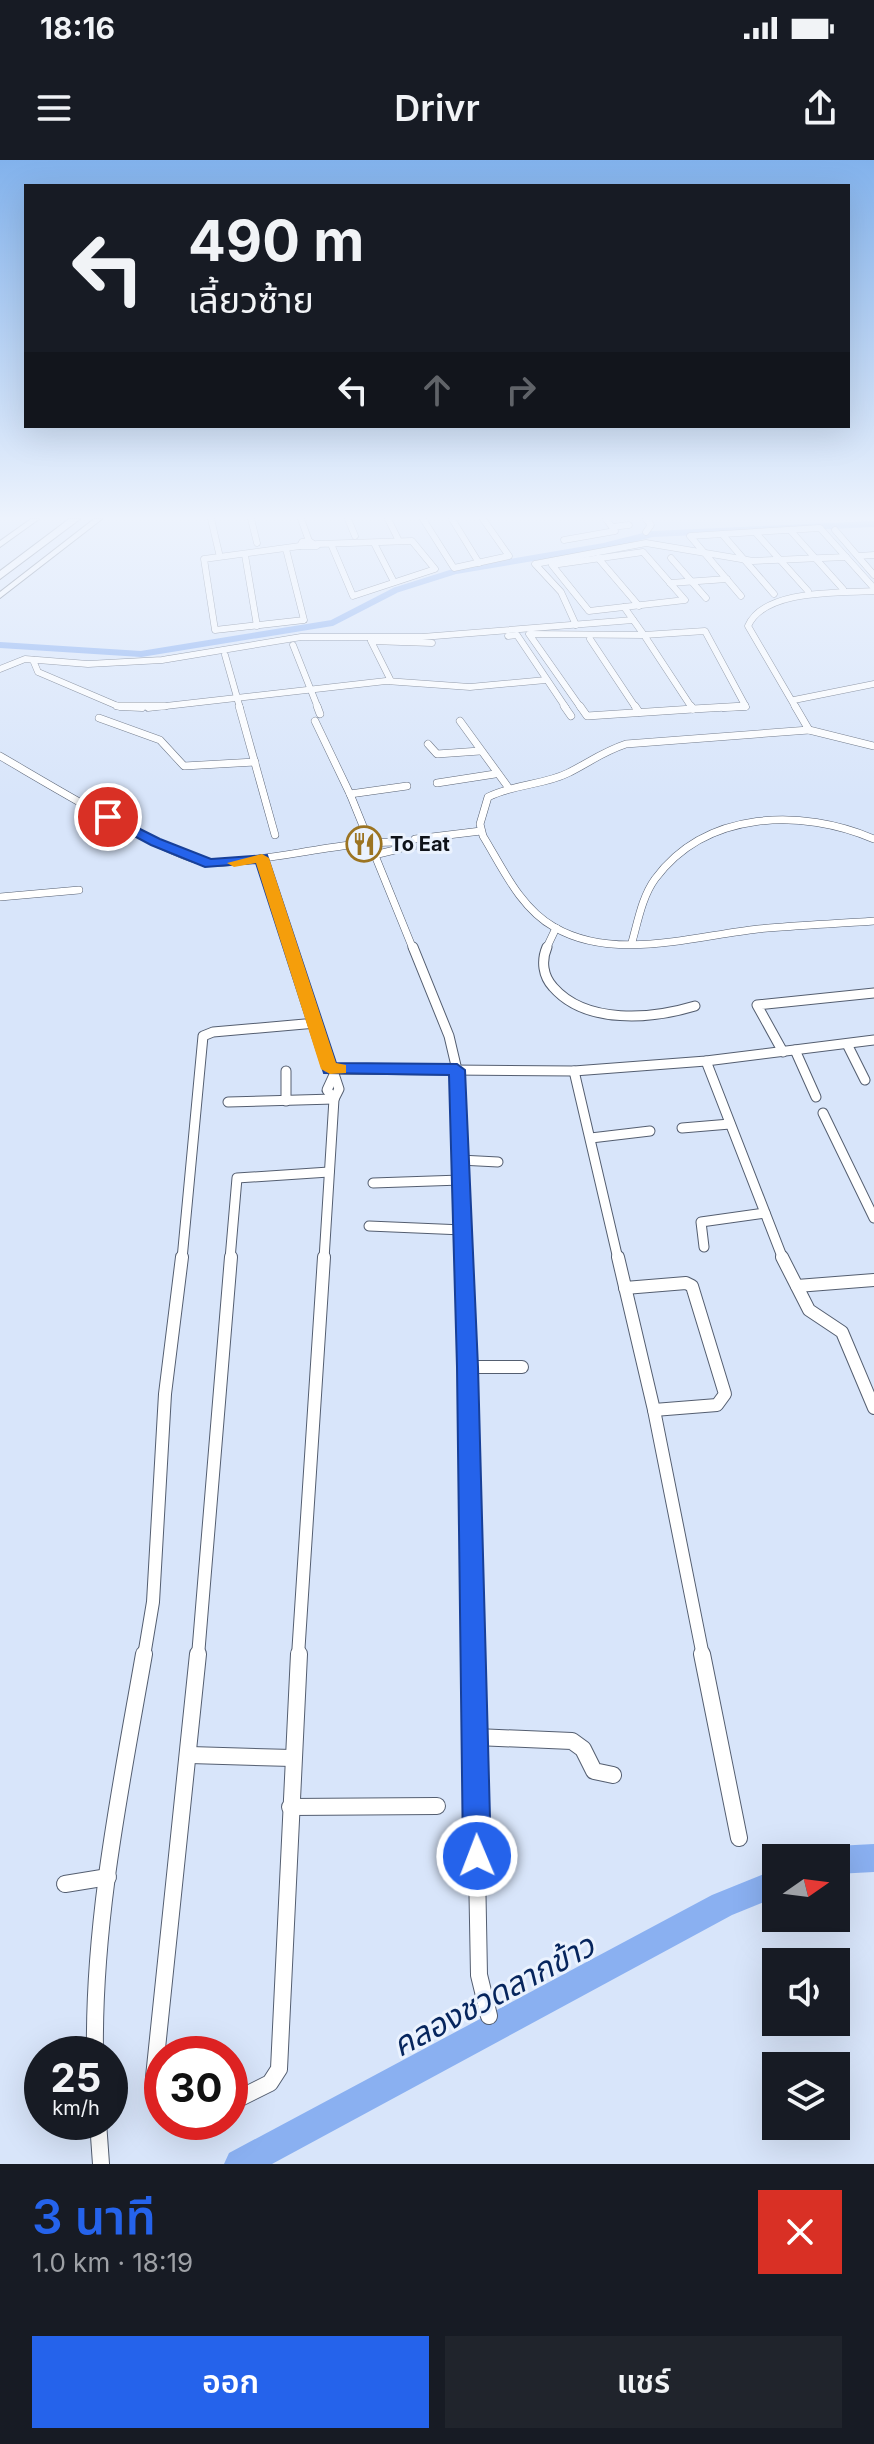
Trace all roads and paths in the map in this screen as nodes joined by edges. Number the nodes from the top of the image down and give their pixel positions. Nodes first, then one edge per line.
1 (212, 613) edge
2 (255, 613) edge
3 (302, 613) edge
4 (571, 613) edge
5 (628, 613) edge
6 (752, 613) edge
7 (633, 620) junction
8 (576, 625) junction
9 (257, 626) junction
10 (644, 635) junction
11 (590, 639) junction
12 (293, 645) dead end
13 (225, 655) dead end
14 (33, 660) junction
15 (0, 669) edge
16 (546, 680) junction
17 (391, 681) junction
18 (874, 684) edge
19 (310, 689) junction
20 (236, 698) junction
21 (794, 700) junction
22 (693, 709) junction
23 (639, 712) junction
24 (571, 716) dead end
25 (99, 718) dead end
26 (460, 721) dead end
27 (809, 730) junction
28 (428, 744) dead end
29 (872, 745) edge
30 (480, 751) junction
31 (0, 756) edge
32 (255, 762) junction
33 (495, 774) junction
34 (437, 783) dead end
35 (407, 786) dead end
36 (508, 787) junction
37 (350, 794) junction
38 (275, 835) dead end
39 (483, 835) junction
40 (874, 839) edge
41 (369, 842) junction
42 (416, 843) tunnel mouth
43 (374, 855) junction
44 (262, 858) junction
45 (79, 890) dead end
46 (0, 897) edge
47 (874, 921) edge
48 (556, 928) junction
49 (632, 942) junction
50 (874, 993) edge
51 (695, 1006) dead end
52 (316, 1023) junction
53 (874, 1040) edge
54 (847, 1044) junction
55 (795, 1050) junction
56 (783, 1052) junction
57 (706, 1061) junction
58 (457, 1070) junction
59 (286, 1071) dead end
60 (574, 1071) junction
61 (332, 1073) junction
62 (865, 1080) dead end
63 (816, 1097) dead end
64 (334, 1099) junction
65 (286, 1101) junction
66 (228, 1102) dead end
67 (823, 1113) dead end
68 (730, 1124) junction
69 (682, 1128) dead end
70 (650, 1131) dead end
71 (591, 1138) junction
72 (460, 1160) junction
73 (498, 1162) dead end
74 (329, 1172) junction
75 (461, 1180) junction
76 (373, 1183) dead end
77 (765, 1213) junction
78 (874, 1218) edge
79 (369, 1226) dead end
80 (463, 1230) junction
81 (704, 1247) dead end
82 (874, 1280) edge
83 (797, 1286) junction
84 (625, 1288) junction
85 (467, 1367) junction
86 (522, 1367) dead end
87 (874, 1408) edge
88 (654, 1410) junction
89 (476, 1737) junction
90 (190, 1755) junction
91 (292, 1758) junction
92 (613, 1775) dead end
93 (437, 1806) dead end
94 (290, 1807) junction
95 (739, 1838) dead end
96 (108, 1877) junction
97 (65, 1884) dead end
98 (489, 2016) dead end
99 (95, 2036) edge
100 (159, 2036) edge
101 (248, 2095) edge
102 (99, 2140) edge
103 (101, 2164) edge

1 - 9 street
2 - 9 street
3 - 9 street
4 - 8 street
5 - 7 street
6 - 21 street
7 - 8 street
7 - 10 street
8 - 14 street
10 - 11 street
10 - 22 street
10 - 22 street
11 - 23 street
11 - 23 street
12 - 19 street
13 - 20 street
14 - 15 street
14 - 20 street
16 - 17 street
16 - 17 street
16 - 24 street
17 - 19 street
18 - 21 street
19 - 20 street
19 - 37 street
20 - 32 street
21 - 27 street
22 - 23 street
25 - 32 street
26 - 30 street
27 - 29 street
27 - 36 street
28 - 30 street
30 - 33 street
31 - 44 street
32 - 38 street
33 - 34 street
33 - 36 street
35 - 37 street
36 - 39 street
37 - 41 street
39 - 42 street
39 - 48 street
40 - 49 street
41 - 43 street
41 - 43 street
41 - 44 street
43 - 58 street
44 - 52 street
45 - 46 street
47 - 49 street
48 - 49 street
48 - 51 street
50 - 56 street
52 - 61 street
52 - 96 street
53 - 54 street
54 - 55 street
54 - 62 street
55 - 56 street
55 - 63 street
56 - 57 street
57 - 60 street
57 - 68 street
58 - 60 street
58 - 61 street
58 - 72 street
59 - 65 street
60 - 71 street
61 - 64 street
64 - 65 street
64 - 74 street
65 - 66 street
67 - 78 street
68 - 69 street
68 - 77 street
70 - 71 street
71 - 84 street
72 - 73 street
72 - 75 street
74 - 90 street
74 - 91 street
75 - 76 street
75 - 80 street
77 - 81 street
77 - 83 street
79 - 80 street
80 - 85 street
82 - 83 street
83 - 87 street
84 - 88 street
84 - 88 street
85 - 86 street
85 - 89 street
88 - 95 street
89 - 92 street
89 - 98 street
90 - 91 street
90 - 100 street
91 - 94 street
93 - 94 street
94 - 101 street
96 - 97 street
96 - 99 street
102 - 103 street

